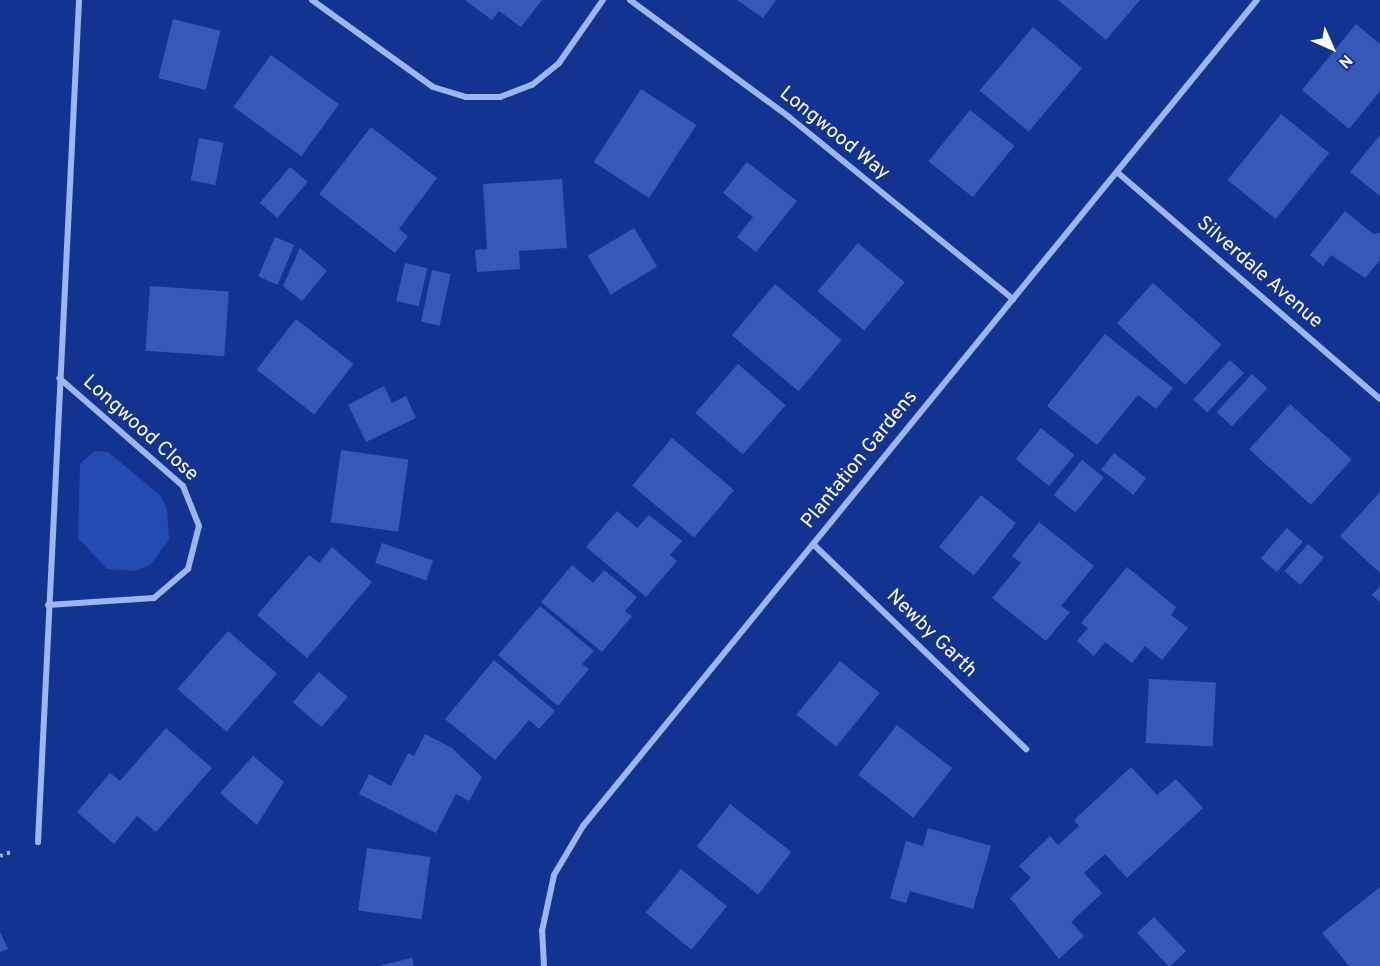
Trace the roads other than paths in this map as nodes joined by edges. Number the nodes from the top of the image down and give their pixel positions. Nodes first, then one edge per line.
1 (79, 0) edge
2 (312, 0) edge
3 (603, 0) edge
4 (630, 0) edge
5 (1257, 0) edge
6 (1117, 172) junction
7 (1013, 299) junction
8 (59, 378) junction
9 (1380, 399) edge
10 (813, 544) junction
11 (48, 605) junction
12 (1026, 748) dead end
13 (38, 842) dead end
14 (544, 966) edge

1 - 8 street, Longwood Close
2 - 3 street
4 - 7 street, Longwood Way
5 - 6 street, Plantation Gardens
6 - 7 street, Plantation Gardens
6 - 9 street, Silverdale Avenue
7 - 10 street, Plantation Gardens
8 - 11 street, Longwood Close
8 - 11 street, Longwood Close
10 - 12 street, Newby Garth
10 - 14 street, Plantation Gardens
11 - 13 street, Longwood Close

